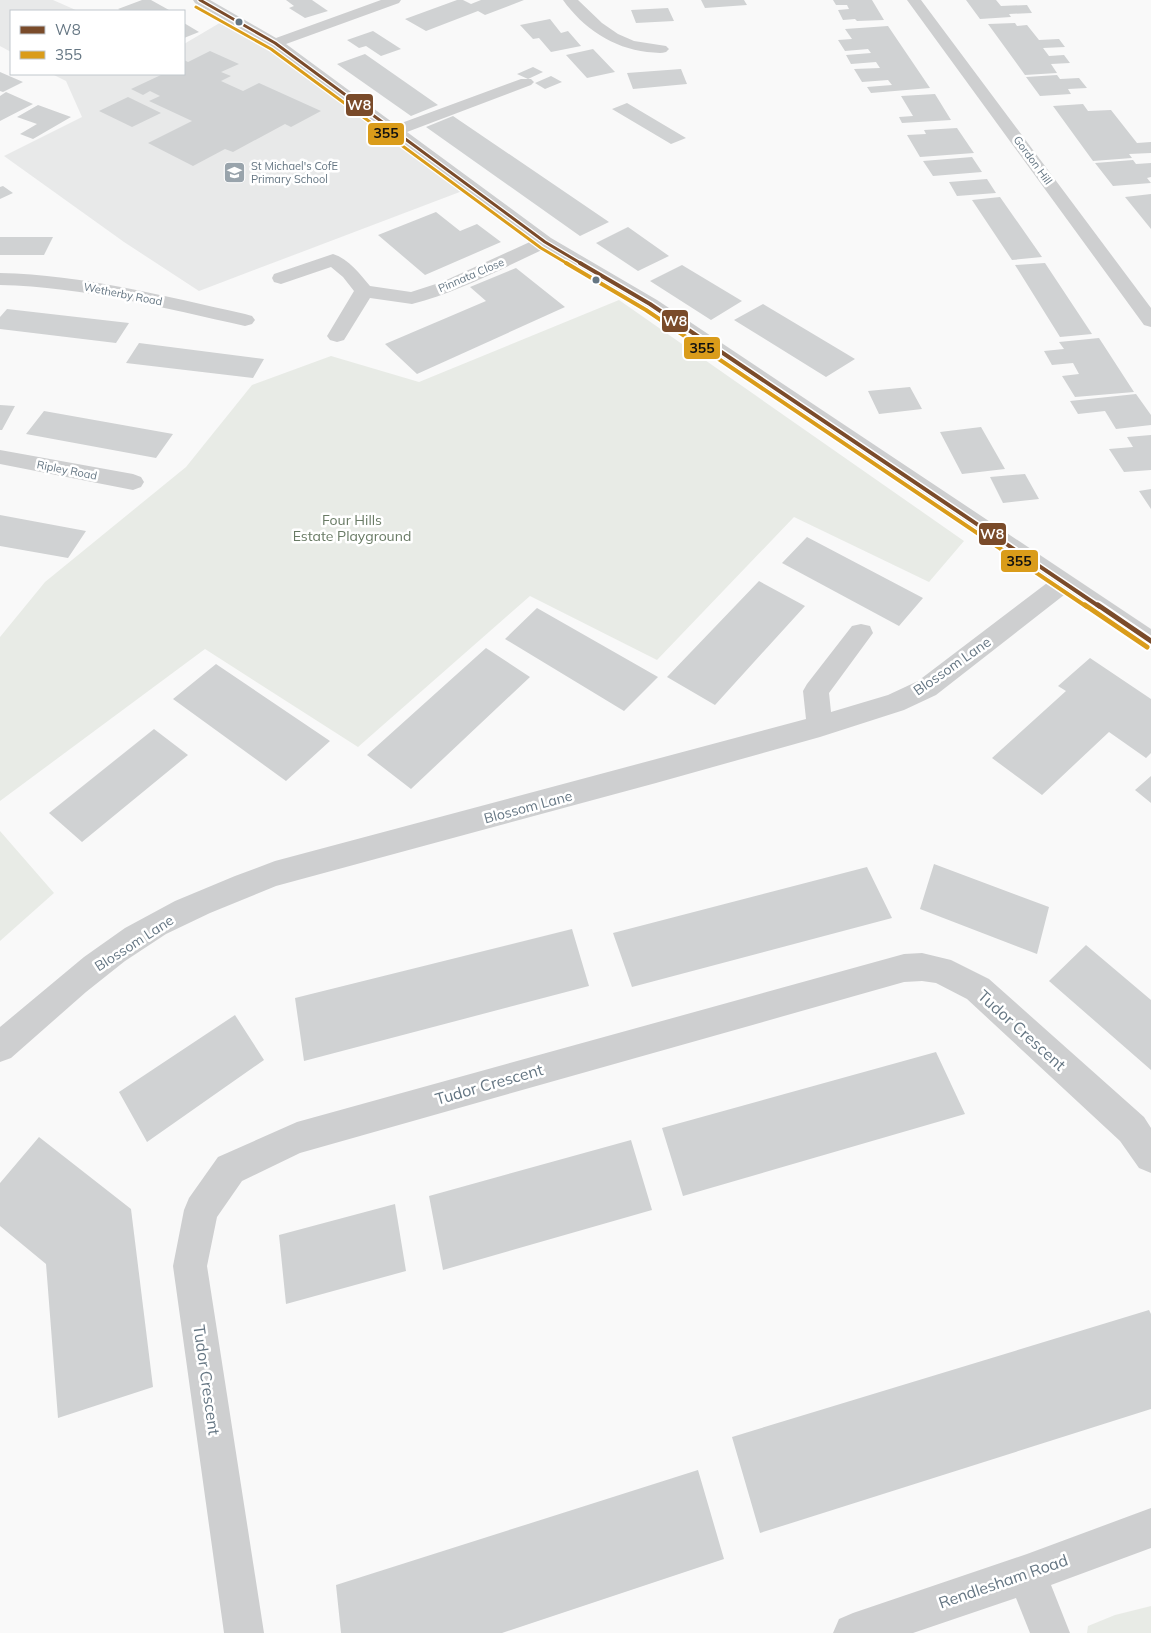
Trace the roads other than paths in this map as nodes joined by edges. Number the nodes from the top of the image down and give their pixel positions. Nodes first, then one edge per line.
1 (200, 0) edge
2 (394, 0) edge
3 (570, 0) edge
4 (914, 0) edge
5 (275, 43) junction
6 (661, 49) dead end
7 (526, 82) dead end
8 (395, 131) junction
9 (545, 242) junction
10 (281, 278) dead end
11 (0, 279) edge
12 (364, 291) junction
13 (245, 320) dead end
14 (1151, 321) edge
15 (337, 336) dead end
16 (0, 457) edge
17 (134, 482) dead end
18 (1064, 582) junction
19 (861, 633) dead end
20 (1151, 641) edge
21 (820, 726) junction
22 (0, 1046) edge
23 (1151, 1156) edge
24 (1151, 1528) edge
25 (1027, 1574) junction
26 (244, 1633) edge
27 (853, 1633) edge
28 (1050, 1633) edge

1 - 5 street
2 - 5 street
3 - 6 street
4 - 14 street, Gordon Hill
5 - 8 street
7 - 8 street
8 - 9 street
9 - 12 street, Pinnata Close
9 - 18 street
10 - 12 street
11 - 13 street, Wetherby Road
12 - 15 street
16 - 17 street, Ripley Road
18 - 20 street
18 - 21 street, Blossom Lane
19 - 21 street
21 - 22 street, Blossom Lane
23 - 26 street, Tudor Crescent
24 - 25 street, Rendlesham Road
25 - 27 street, Rendlesham Road
25 - 28 street

